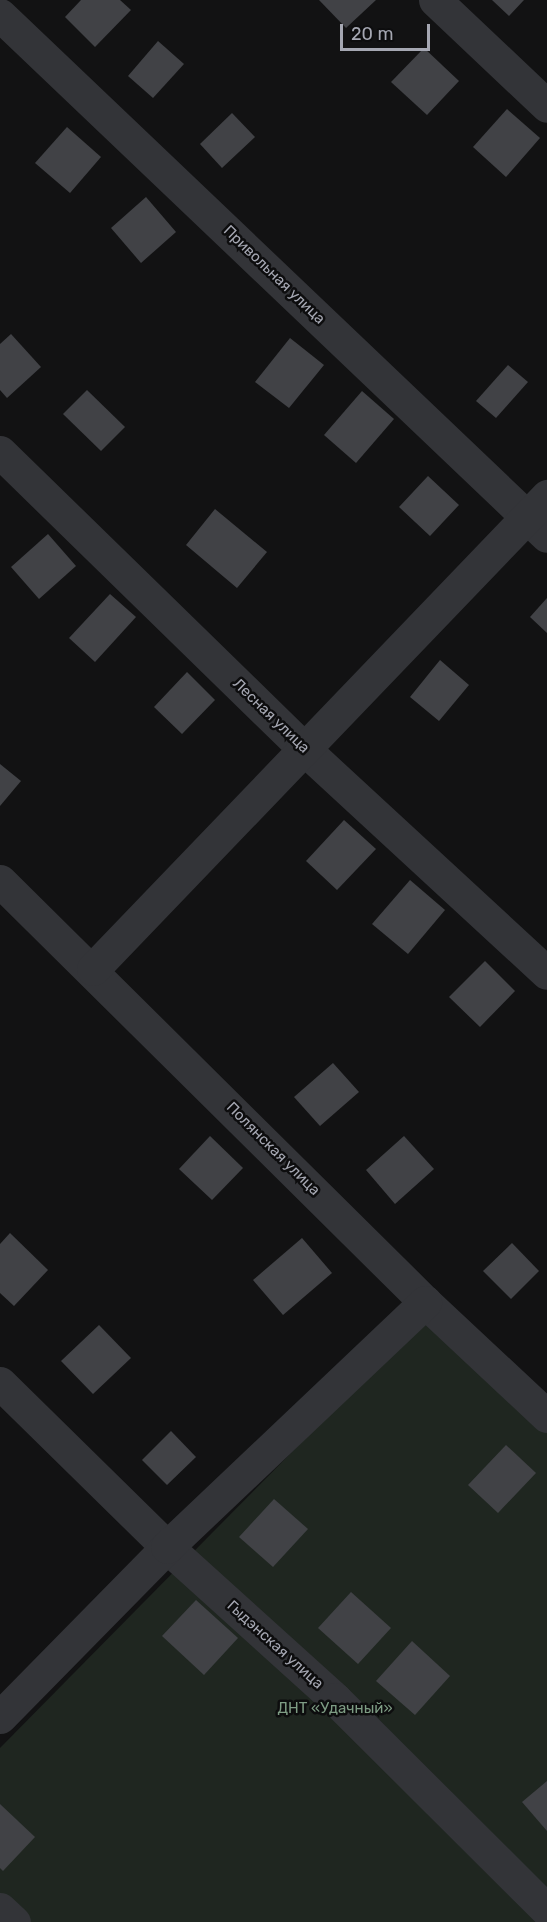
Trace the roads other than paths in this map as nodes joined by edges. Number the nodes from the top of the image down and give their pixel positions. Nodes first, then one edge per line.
1 (435, 0) edge
2 (0, 15) edge
3 (547, 106) edge
4 (0, 452) edge
5 (540, 516) edge
6 (302, 747) junction
7 (0, 881) edge
8 (93, 969) junction
9 (547, 973) edge
10 (425, 1302) junction
11 (0, 1383) edge
12 (547, 1416) edge
13 (167, 1547) junction
14 (0, 1718) edge
15 (0, 1909) edge
16 (547, 1910) edge
17 (14, 1922) edge

1 - 3 street
2 - 5 street, Привольная улица
4 - 6 street, Лесная улица
5 - 6 street
6 - 8 street
6 - 9 street, Лесная улица
7 - 8 street, Полянская улица
8 - 10 street, Полянская улица
10 - 12 street, Полянская улица
10 - 13 street
11 - 13 street, Гыдэнская улица
13 - 14 street
13 - 16 street, Гыдэнская улица
15 - 17 street

